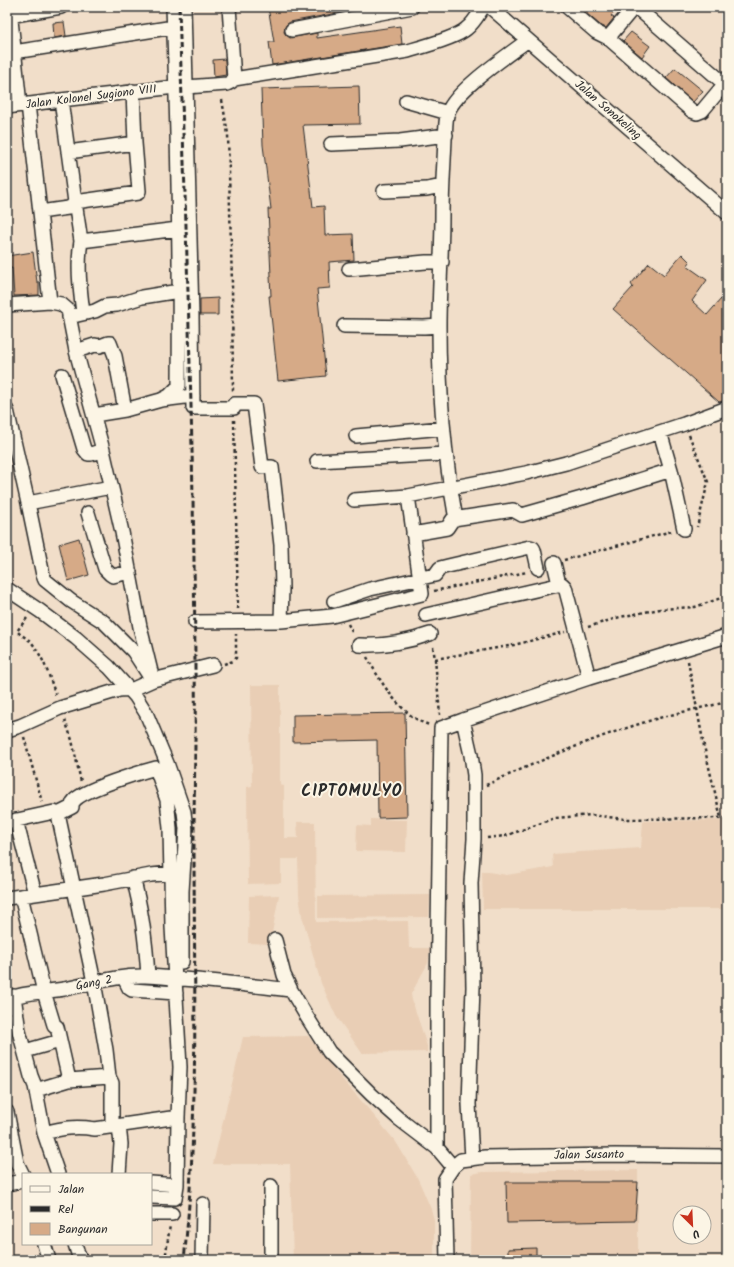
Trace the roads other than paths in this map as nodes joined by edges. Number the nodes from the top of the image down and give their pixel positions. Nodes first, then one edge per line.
1 (61, 7) edge
2 (173, 7) edge
3 (184, 7) edge
4 (229, 7) edge
5 (407, 7) edge
6 (483, 7) edge
7 (490, 7) edge
8 (567, 7) edge
9 (635, 7) edge
10 (8, 15) edge
11 (174, 28) junction
12 (9, 29) edge
13 (292, 30) dead end
14 (608, 38) junction
15 (528, 40) junction
16 (14, 52) junction
17 (12, 71) edge
18 (234, 79) junction
19 (726, 84) edge
20 (180, 87) junction
21 (133, 91) junction
22 (61, 100) junction
23 (406, 102) dead end
24 (24, 104) junction
25 (7, 107) edge
26 (448, 113) junction
27 (446, 135) junction
28 (135, 143) junction
29 (331, 144) dead end
30 (68, 152) junction
31 (442, 186) junction
32 (384, 191) dead end
33 (76, 202) junction
34 (724, 204) edge
35 (40, 212) junction
36 (178, 229) junction
37 (81, 241) junction
38 (442, 262) junction
39 (349, 269) dead end
40 (179, 291) junction
41 (50, 302) junction
42 (7, 305) edge
43 (83, 313) junction
44 (69, 317) junction
45 (344, 326) dead end
46 (439, 326) junction
47 (76, 351) junction
48 (62, 375) dead end
49 (193, 396) junction
50 (161, 400) junction
51 (727, 408) edge
52 (7, 410) edge
53 (125, 410) junction
54 (94, 415) junction
55 (443, 428) junction
56 (660, 432) junction
57 (356, 436) dead end
58 (103, 450) junction
59 (445, 454) junction
60 (317, 461) dead end
61 (670, 470) junction
62 (111, 487) junction
63 (450, 487) junction
64 (408, 496) junction
65 (354, 500) dead end
66 (28, 503) junction
67 (88, 513) dead end
68 (456, 519) junction
69 (684, 529) road end
70 (413, 534) junction
71 (554, 563) road end
72 (538, 568) road end
73 (130, 572) junction
74 (419, 579) junction
75 (559, 584) junction
76 (7, 589) edge
77 (334, 601) dead end
78 (426, 615) dead end
79 (281, 620) junction
80 (194, 622) dead end
81 (430, 634) road end
82 (727, 636) edge
83 (360, 645) road end
84 (213, 665) dead end
85 (589, 678) junction
86 (153, 680) junction
87 (130, 690) junction
88 (463, 720) junction
89 (7, 730) edge
90 (58, 814) junction
91 (11, 821) edge
92 (172, 873) junction
93 (133, 878) junction
94 (75, 888) junction
95 (35, 894) junction
96 (21, 896) junction
97 (7, 898) edge
98 (275, 940) dead end
99 (148, 976) junction
100 (124, 978) junction
101 (179, 979) junction
102 (94, 982) junction
103 (291, 990) junction
104 (44, 992) junction
105 (176, 993) junction
106 (10, 997) edge
107 (60, 1041) junction
108 (25, 1051) junction
109 (109, 1077) junction
110 (69, 1080) junction
111 (36, 1090) junction
112 (7, 1112) edge
113 (178, 1117) junction
114 (116, 1126) junction
115 (44, 1133) junction
116 (437, 1148) junction
117 (727, 1156) edge
118 (472, 1159) junction
119 (452, 1167) junction
120 (22, 1173) edge
121 (58, 1173) edge
122 (119, 1173) edge
123 (22, 1181) edge
124 (152, 1183) edge
125 (7, 1184) edge
126 (177, 1185) junction
127 (271, 1186) dead end
128 (152, 1197) edge
129 (203, 1204) dead end
130 (152, 1214) edge
131 (172, 1214) road end
132 (44, 1245) edge
133 (75, 1245) edge
134 (49, 1260) edge
135 (80, 1260) edge
136 (202, 1260) edge
137 (270, 1260) edge
138 (447, 1260) edge

1 - 10 street
2 - 11 street
3 - 20 street
4 - 18 street
5 - 13 street
6 - 18 street, Jalan Kolonel Sugiono VIII
7 - 15 street, Jalan Sonokeling
8 - 14 street
9 - 14 street
9 - 19 street
10 - 12 street
11 - 16 street
11 - 20 street
12 - 16 street
14 - 19 street
15 - 26 street
15 - 34 street, Jalan Sonokeling
16 - 17 street
17 - 24 street
18 - 20 street, Jalan Kolonel Sugiono VIII
20 - 21 street, Jalan Kolonel Sugiono VIII
20 - 36 street
20 - 49 street
21 - 22 street, Jalan Kolonel Sugiono VIII
21 - 28 street
22 - 24 street, Jalan Kolonel Sugiono VIII
22 - 30 street
23 - 26 street
24 - 25 street, Jalan Kolonel Sugiono VIII
24 - 35 street
26 - 27 street
27 - 29 street
27 - 31 street
28 - 30 street
28 - 33 street
30 - 33 street
31 - 32 street
31 - 38 street
33 - 35 street
33 - 37 street
35 - 41 street
36 - 37 street
36 - 40 street
37 - 43 street
38 - 39 street
38 - 46 street
40 - 43 street
40 - 50 street
41 - 42 street
41 - 44 street
43 - 44 street
44 - 47 street
45 - 46 street
46 - 55 street
47 - 53 street
47 - 54 street
48 - 58 street
49 - 50 street
49 - 79 street
50 - 53 street
51 - 56 street
52 - 66 street
53 - 54 street
54 - 58 street
55 - 57 street
55 - 59 street
56 - 61 street
56 - 63 street
58 - 62 street
59 - 60 street
59 - 63 street
61 - 68 street
61 - 69 street
62 - 66 street
62 - 73 street
63 - 64 street
63 - 68 street
64 - 65 street
64 - 70 street
66 - 86 street
67 - 73 street
68 - 70 street
70 - 74 street
71 - 75 street
72 - 74 street
73 - 86 street
74 - 77 street
74 - 79 street
75 - 78 street
75 - 85 street
76 - 87 street
79 - 80 street
81 - 83 street
82 - 85 street
84 - 86 street
85 - 88 street
86 - 87 street
87 - 89 street
87 - 101 street
88 - 116 street
88 - 118 street
90 - 91 street
90 - 92 street
90 - 94 street
91 - 95 street
92 - 93 street
92 - 101 street
93 - 94 street
93 - 99 street
94 - 95 street
94 - 102 street
95 - 96 street
96 - 97 street
96 - 104 street
98 - 103 street
99 - 100 street, Gang 2
99 - 101 street, Gang 2
100 - 102 street, Gang 2
100 - 105 street
101 - 103 street, Gang 2
101 - 105 street
102 - 104 street, Gang 2
102 - 109 street
103 - 116 street
104 - 106 street, Gang 2
104 - 107 street
105 - 113 street
106 - 108 street
107 - 108 street
107 - 110 street
108 - 111 street
109 - 110 street
109 - 114 street
110 - 111 street
111 - 115 street
112 - 120 street
113 - 114 street
113 - 126 street
114 - 115 street
114 - 122 street
115 - 121 street
116 - 119 street
117 - 118 street, Jalan Susanto
118 - 119 street, Jalan Susanto
119 - 138 street
123 - 125 street
124 - 126 street
126 - 128 street
127 - 137 street
129 - 136 street
130 - 131 street
132 - 134 street
133 - 135 street

